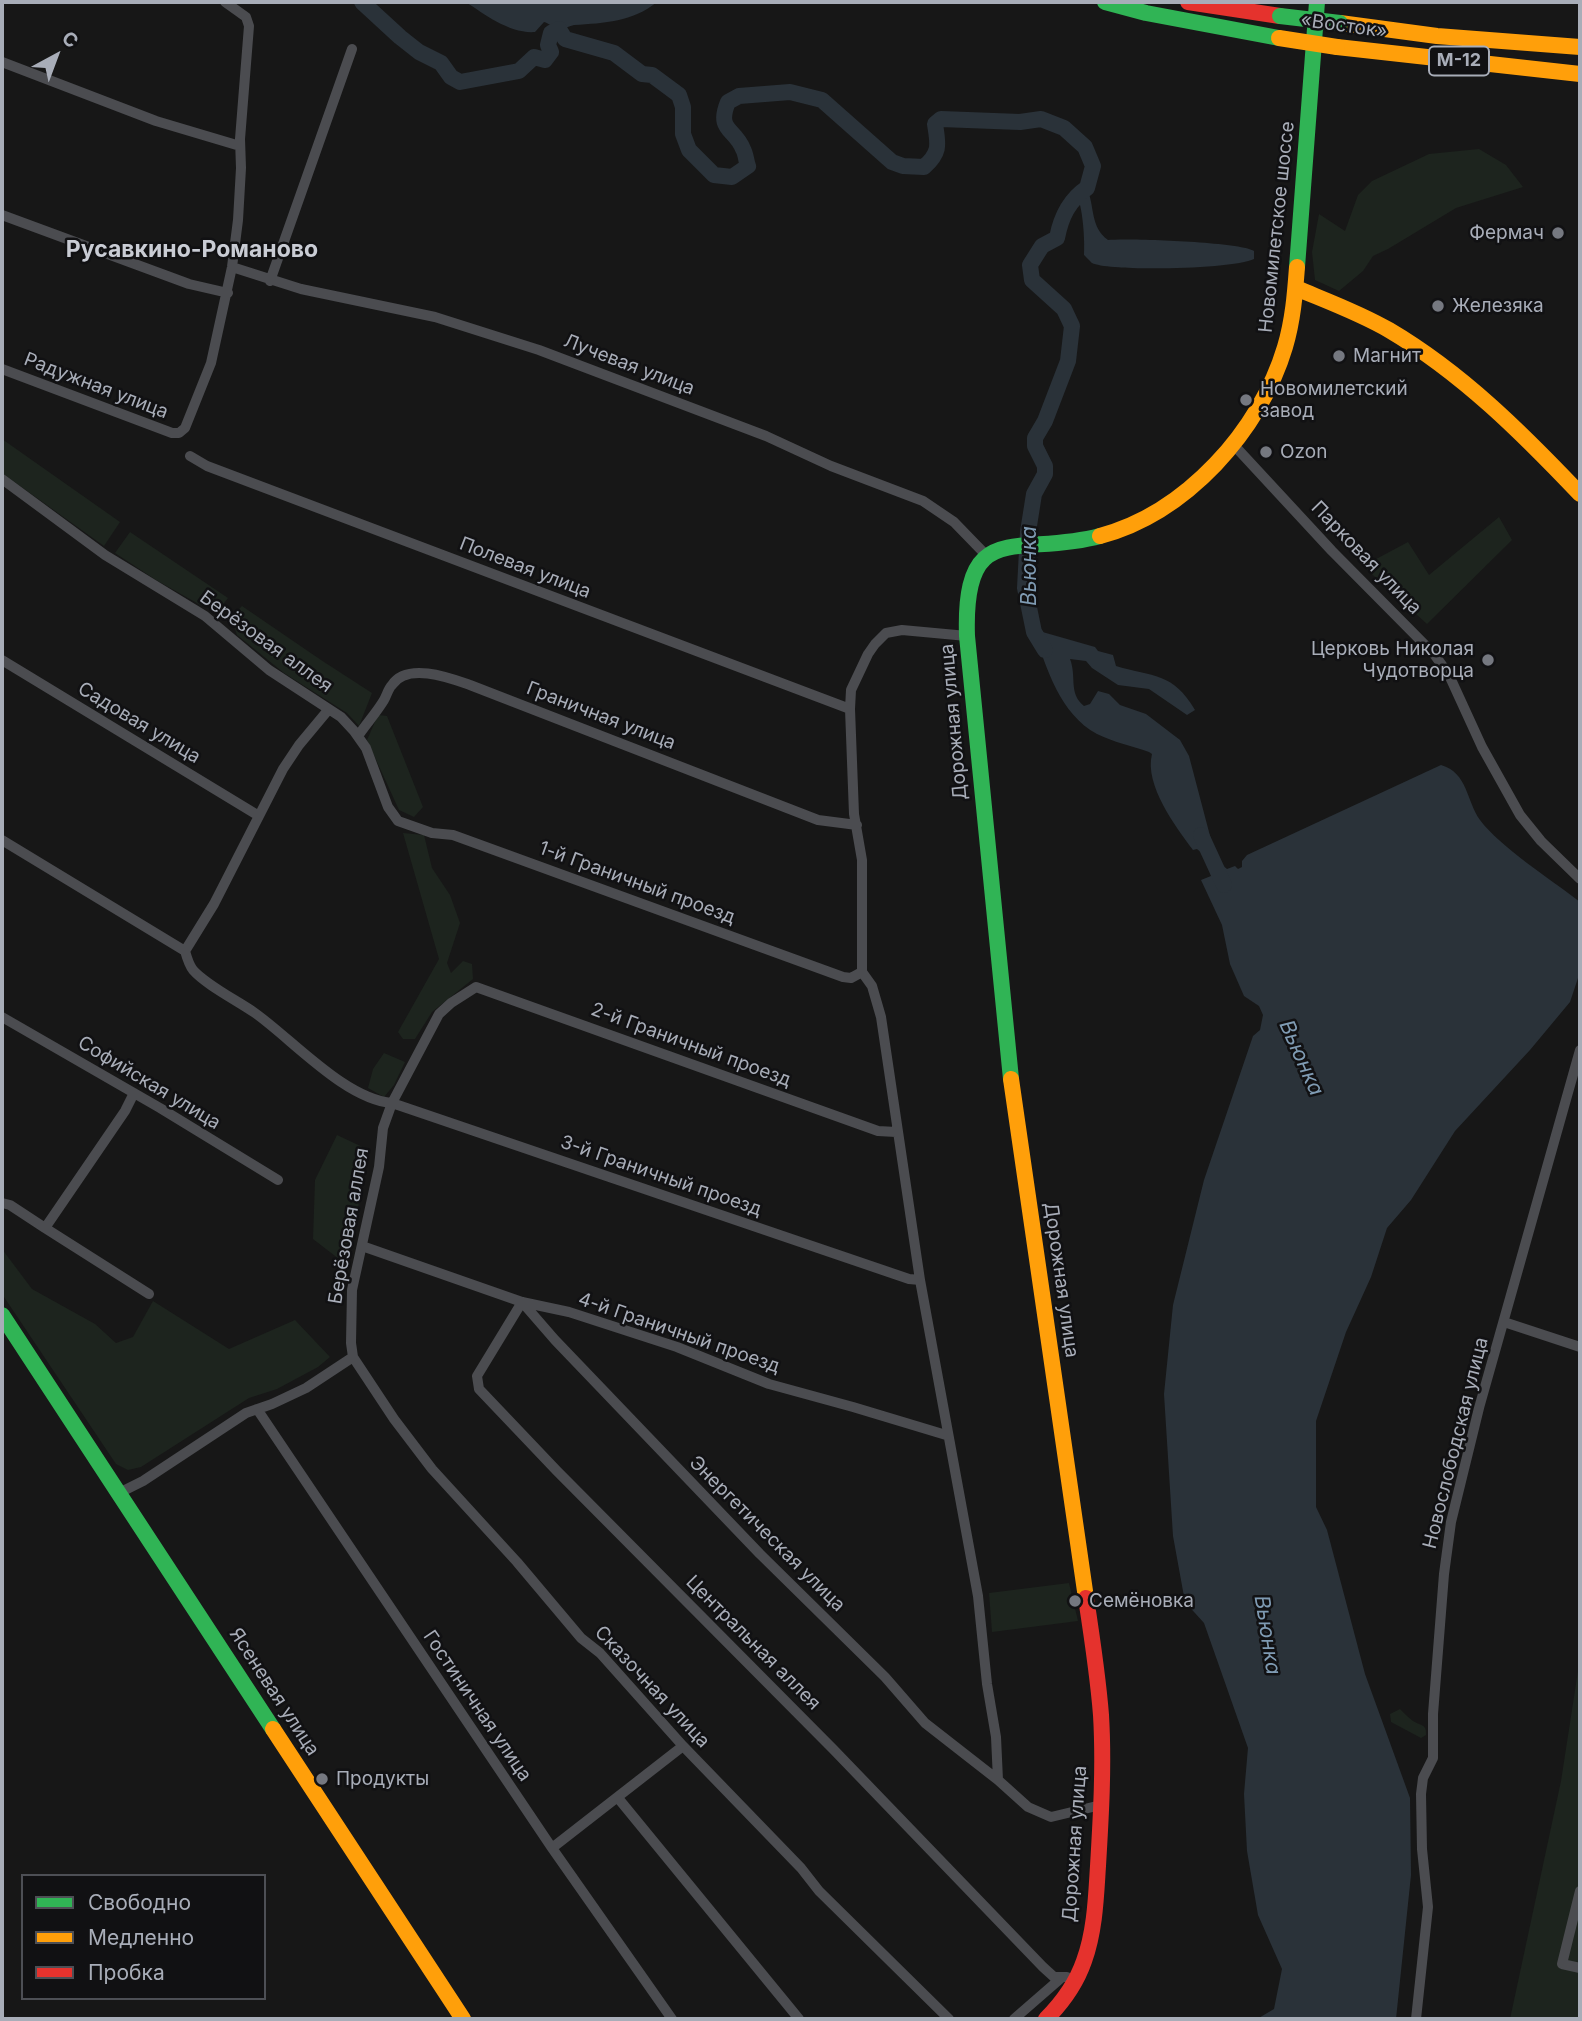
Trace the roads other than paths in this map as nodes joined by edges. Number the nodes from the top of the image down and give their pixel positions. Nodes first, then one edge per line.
1 (225, 2) edge
2 (1105, 2) edge
3 (1188, 2) edge
4 (1317, 2) edge
5 (1580, 47) edge
6 (352, 49) dead end
7 (2, 62) edge
8 (1580, 74) edge
9 (240, 146) junction
10 (2, 215) edge
11 (232, 267) junction
12 (270, 281) junction
13 (1296, 288) junction
14 (228, 293) junction
15 (2, 369) edge
16 (1232, 443) junction
17 (190, 456) dead end
18 (2, 479) edge
19 (1580, 494) edge
20 (985, 555) junction
21 (967, 636) junction
22 (2, 660) edge
23 (329, 709) junction
24 (849, 709) junction
25 (358, 736) junction
26 (259, 816) junction
27 (398, 821) joint
28 (857, 825) junction
29 (2, 840) edge
30 (1580, 879) edge
31 (185, 951) junction
32 (862, 972) junction
33 (476, 987) joint
34 (2, 1017) edge
35 (1580, 1050) edge
36 (134, 1093) junction
37 (392, 1103) junction
38 (896, 1132) junction
39 (278, 1180) dead end
40 (2, 1203) edge
41 (45, 1228) junction
42 (362, 1246) junction
43 (920, 1280) junction
44 (149, 1294) dead end
45 (522, 1302) junction
46 (2, 1315) edge
47 (1504, 1322) junction
48 (1580, 1347) edge
49 (354, 1357) junction
50 (257, 1409) junction
51 (946, 1435) junction
52 (119, 1493) junction
53 (683, 1746) junction
54 (998, 1780) junction
55 (618, 1798) junction
56 (1101, 1805) junction
57 (552, 1848) junction
58 (1580, 1891) edge
59 (1580, 1968) edge
60 (1060, 1979) junction
61 (1076, 1981) junction
62 (463, 2019) edge
63 (672, 2019) edge
64 (799, 2019) edge
65 (949, 2019) edge
66 (1014, 2019) edge
67 (1046, 2019) edge
68 (1416, 2019) edge

1 - 9 street
2 - 8 main road, «Восток» / М-12, bridge
3 - 5 main road, «Восток» / М-12, bridge
4 - 13 main road, Новомилетское шоссе
6 - 12 street
7 - 9 street
9 - 11 street
10 - 14 street
11 - 12 street, Лучевая улица
11 - 14 street
12 - 20 street, Лучевая улица
13 - 16 main road, Новомилетское шоссе
13 - 19 main road
14 - 15 street, Радужная улица
16 - 20 main road, Новомилетское шоссе
16 - 30 street, Парковая улица
17 - 24 street, Полевая улица
18 - 23 street, Берёзовая аллея
20 - 21 main road, Дорожная улица
21 - 24 street
21 - 56 main road, Дорожная улица
22 - 26 street, Садовая улица
23 - 25 street, Берёзовая аллея
23 - 26 street
24 - 28 street
25 - 27 street, Берёзовая аллея
25 - 28 street, Граничная улица
26 - 31 street
27 - 32 street, 1-й Граничный проезд
28 - 32 street
29 - 31 street
31 - 37 street
32 - 38 street
33 - 37 street, Берёзовая аллея
33 - 38 street, 2-й Граничный проезд
34 - 36 street, Софийская улица
35 - 47 street, Новослободская улица
36 - 39 street, Софийская улица
36 - 41 street
37 - 42 street, Берёзовая аллея
37 - 43 street, 3-й Граничный проезд
38 - 43 street
40 - 41 street
41 - 44 street
42 - 45 street, 4-й Граничный проезд
42 - 49 street, Берёзовая аллея
43 - 51 street
45 - 51 street, 4-й Граничный проезд
45 - 54 street, Энергетическая улица
45 - 60 street, Центральная аллея
46 - 52 main road, Ясеневая улица
47 - 48 street
47 - 68 street, Новослободская улица
49 - 50 street
49 - 53 street, Сказочная улица
50 - 52 street
50 - 57 street, Гостиничная улица
51 - 54 street
52 - 62 main road, Ясеневая улица
53 - 55 street
53 - 65 street, Сказочная улица
54 - 56 street, Энергетическая улица
55 - 57 street
55 - 64 street
56 - 61 main road, Дорожная улица
57 - 63 street, Гостиничная улица
58 - 59 street
60 - 61 street
60 - 66 street
61 - 67 main road, Дорожная улица

